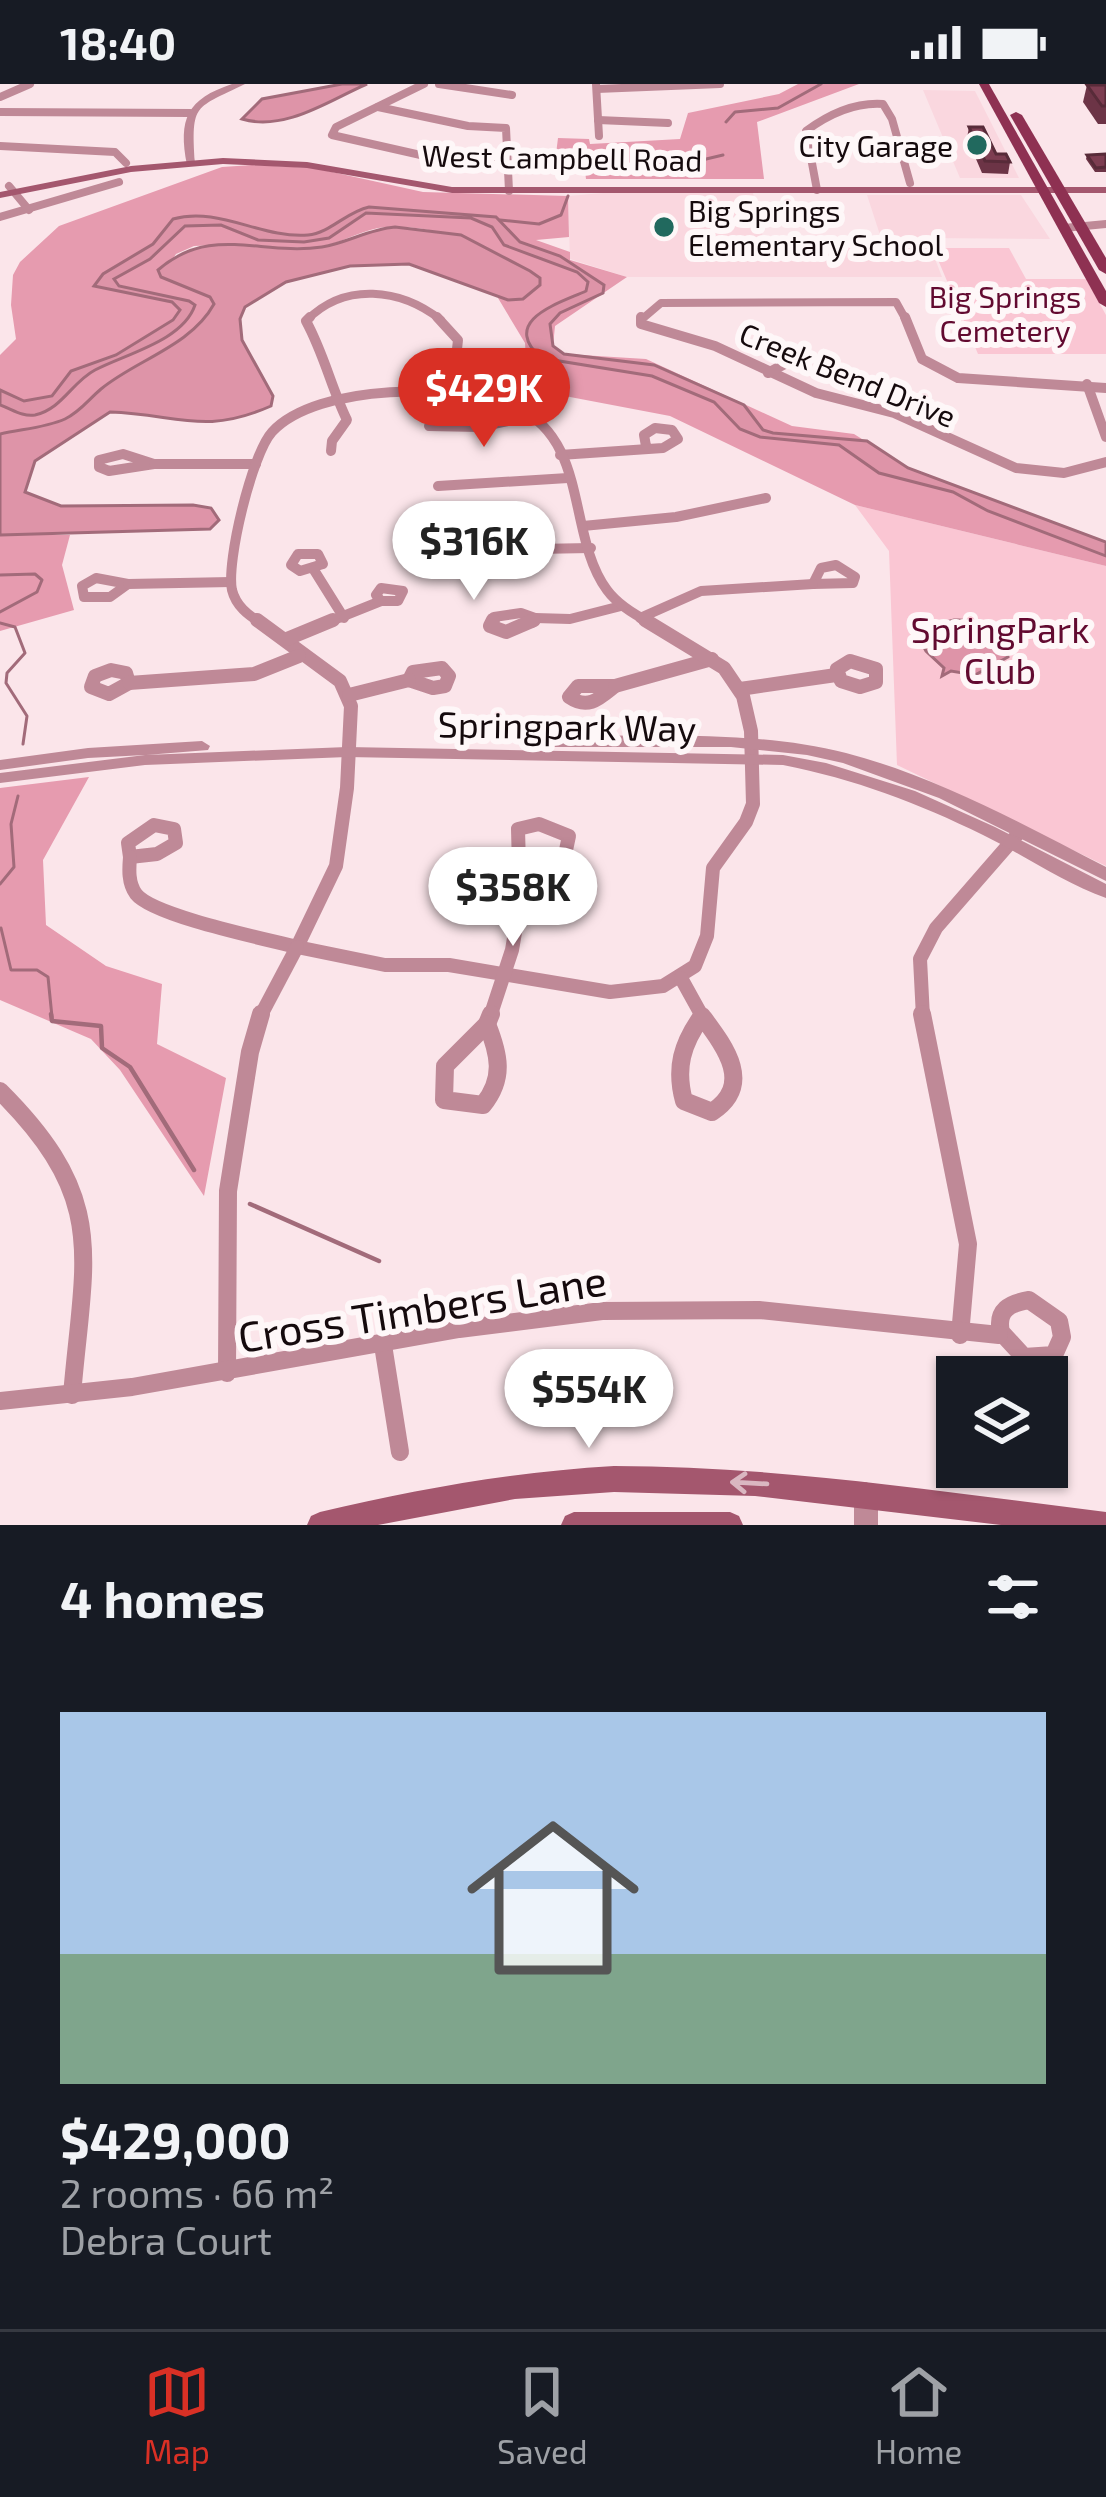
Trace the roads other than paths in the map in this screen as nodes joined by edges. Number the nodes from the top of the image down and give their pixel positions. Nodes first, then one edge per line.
1 (30, 84) edge
2 (214, 84) edge
3 (241, 84) edge
4 (424, 84) edge
5 (439, 84) edge
6 (720, 84) edge
7 (984, 84) edge
8 (999, 84) edge
9 (597, 87) edge
10 (228, 88) junction
11 (512, 95) dead end
12 (0, 97) edge
13 (378, 107) junction
14 (997, 108) junction
15 (1012, 108) junction
16 (0, 112) edge
17 (190, 113) junction
18 (598, 120) junction
19 (668, 123) dead end
20 (599, 136) dead end
21 (0, 146) edge
22 (189, 160) junction
23 (507, 161) junction
24 (126, 163) junction
25 (119, 182) dead end
26 (910, 183) junction
27 (1038, 186) junction
28 (1056, 186) junction
29 (1106, 186) edge
30 (815, 187) junction
31 (508, 188) junction
32 (6, 190) edge
33 (29, 211) junction
34 (0, 217) edge
35 (1106, 224) edge
36 (1081, 227) junction
37 (1064, 228) junction
38 (1102, 276) edge
39 (1106, 303) edge
40 (641, 324) junction
41 (627, 326) dead end
42 (806, 353) dead end
43 (768, 373) junction
44 (1087, 384) junction
45 (1106, 385) edge
46 (452, 395) junction
47 (337, 401) junction
48 (533, 416) junction
49 (429, 426) dead end
50 (1106, 437) edge
51 (646, 446) dead end
52 (331, 451) dead end
53 (560, 455) junction
54 (1106, 462) edge
55 (154, 464) dead end
56 (256, 464) junction
57 (568, 478) junction
58 (438, 486) dead end
59 (766, 498) dead end
60 (584, 526) junction
61 (591, 548) junction
62 (476, 550) dead end
63 (314, 570) dead end
64 (231, 582) junction
65 (128, 584) dead end
66 (813, 584) dead end
67 (380, 601) dead end
68 (621, 606) junction
69 (344, 618) junction
70 (535, 618) dead end
71 (640, 618) junction
72 (287, 639) junction
73 (299, 656) junction
74 (712, 659) junction
75 (836, 675) dead end
76 (409, 680) dead end
77 (129, 683) dead end
78 (615, 686) dead end
79 (740, 689) junction
80 (349, 695) junction
81 (348, 747) junction
82 (752, 751) junction
83 (0, 765) edge
84 (0, 778) edge
85 (1016, 837) junction
86 (130, 857) dead end
87 (1106, 875) edge
88 (1106, 892) edge
89 (520, 903) junction
90 (302, 945) junction
91 (506, 974) junction
92 (681, 978) junction
93 (702, 1016) junction
94 (487, 1024) junction
95 (0, 1091) edge
96 (960, 1335) junction
97 (999, 1335) dead end
98 (383, 1346) junction
99 (227, 1372) junction
100 (71, 1395) junction
101 (0, 1401) edge
102 (400, 1452) dead end
103 (866, 1495) junction
104 (320, 1525) edge
105 (574, 1525) edge
106 (730, 1525) edge
107 (866, 1525) edge
108 (1106, 1525) edge

1 - 12 street
2 - 10 street
3 - 10 street
4 - 13 street
5 - 11 street
6 - 9 street
7 - 14 main road
8 - 15 main road
9 - 18 street
10 - 17 street
13 - 23 street
13 - 23 street
14 - 15 main road
14 - 27 main road
15 - 28 main road
16 - 17 street
17 - 22 street
18 - 19 street
18 - 20 street
21 - 24 street
22 - 24 main road, West Campbell Road
22 - 31 main road, West Campbell Road
22 - 32 main road, West Campbell Road
23 - 31 street
24 - 32 main road, West Campbell Road
25 - 33 street
26 - 27 main road, West Campbell Road
26 - 30 main road, West Campbell Road
26 - 30 street
27 - 28 main road
27 - 30 main road, West Campbell Road
27 - 37 main road
28 - 29 main road
28 - 36 main road
30 - 31 main road, West Campbell Road
32 - 33 street
33 - 34 street
35 - 36 street
36 - 37 street
36 - 38 main road
37 - 38 main road
38 - 39 main road
40 - 41 street, Creek Bend Drive
40 - 43 street, Creek Bend Drive
40 - 44 street
42 - 43 street
43 - 54 street, Creek Bend Drive
44 - 45 street
44 - 50 street
46 - 47 street
46 - 47 street
46 - 48 street
47 - 52 street
47 - 56 street
48 - 49 street
48 - 53 street
51 - 53 street
53 - 57 street
55 - 56 street
56 - 64 street
57 - 58 street
57 - 60 street
59 - 60 street
60 - 61 street
61 - 62 street
61 - 68 street
63 - 69 street
64 - 65 street
64 - 72 street
66 - 71 street
67 - 69 street
68 - 70 street
68 - 71 street
69 - 72 street
71 - 74 street
72 - 73 street
73 - 77 street
73 - 80 street
74 - 78 street
74 - 79 street
75 - 79 street
76 - 80 street
79 - 82 street
80 - 81 street
81 - 82 street, Springpark Way
81 - 83 street, Springpark Way
81 - 84 street, Springpark Way
81 - 90 street
82 - 85 street, Springpark Way
82 - 92 street
85 - 87 street, Springpark Way
85 - 88 street, Springpark Way
85 - 96 street
86 - 90 street
89 - 89 street
89 - 91 street
90 - 91 street
90 - 99 street
91 - 92 street
91 - 94 street
92 - 93 street
93 - 93 street
94 - 94 street
95 - 100 street
96 - 97 street, Cross Timbers Lane
96 - 98 street, Cross Timbers Lane
98 - 99 street, Cross Timbers Lane
98 - 102 street
99 - 100 street, Cross Timbers Lane
100 - 101 street, Cross Timbers Lane
103 -> 104 main road
103 - 107 street
103 - 108 main road
105 - 106 main road

